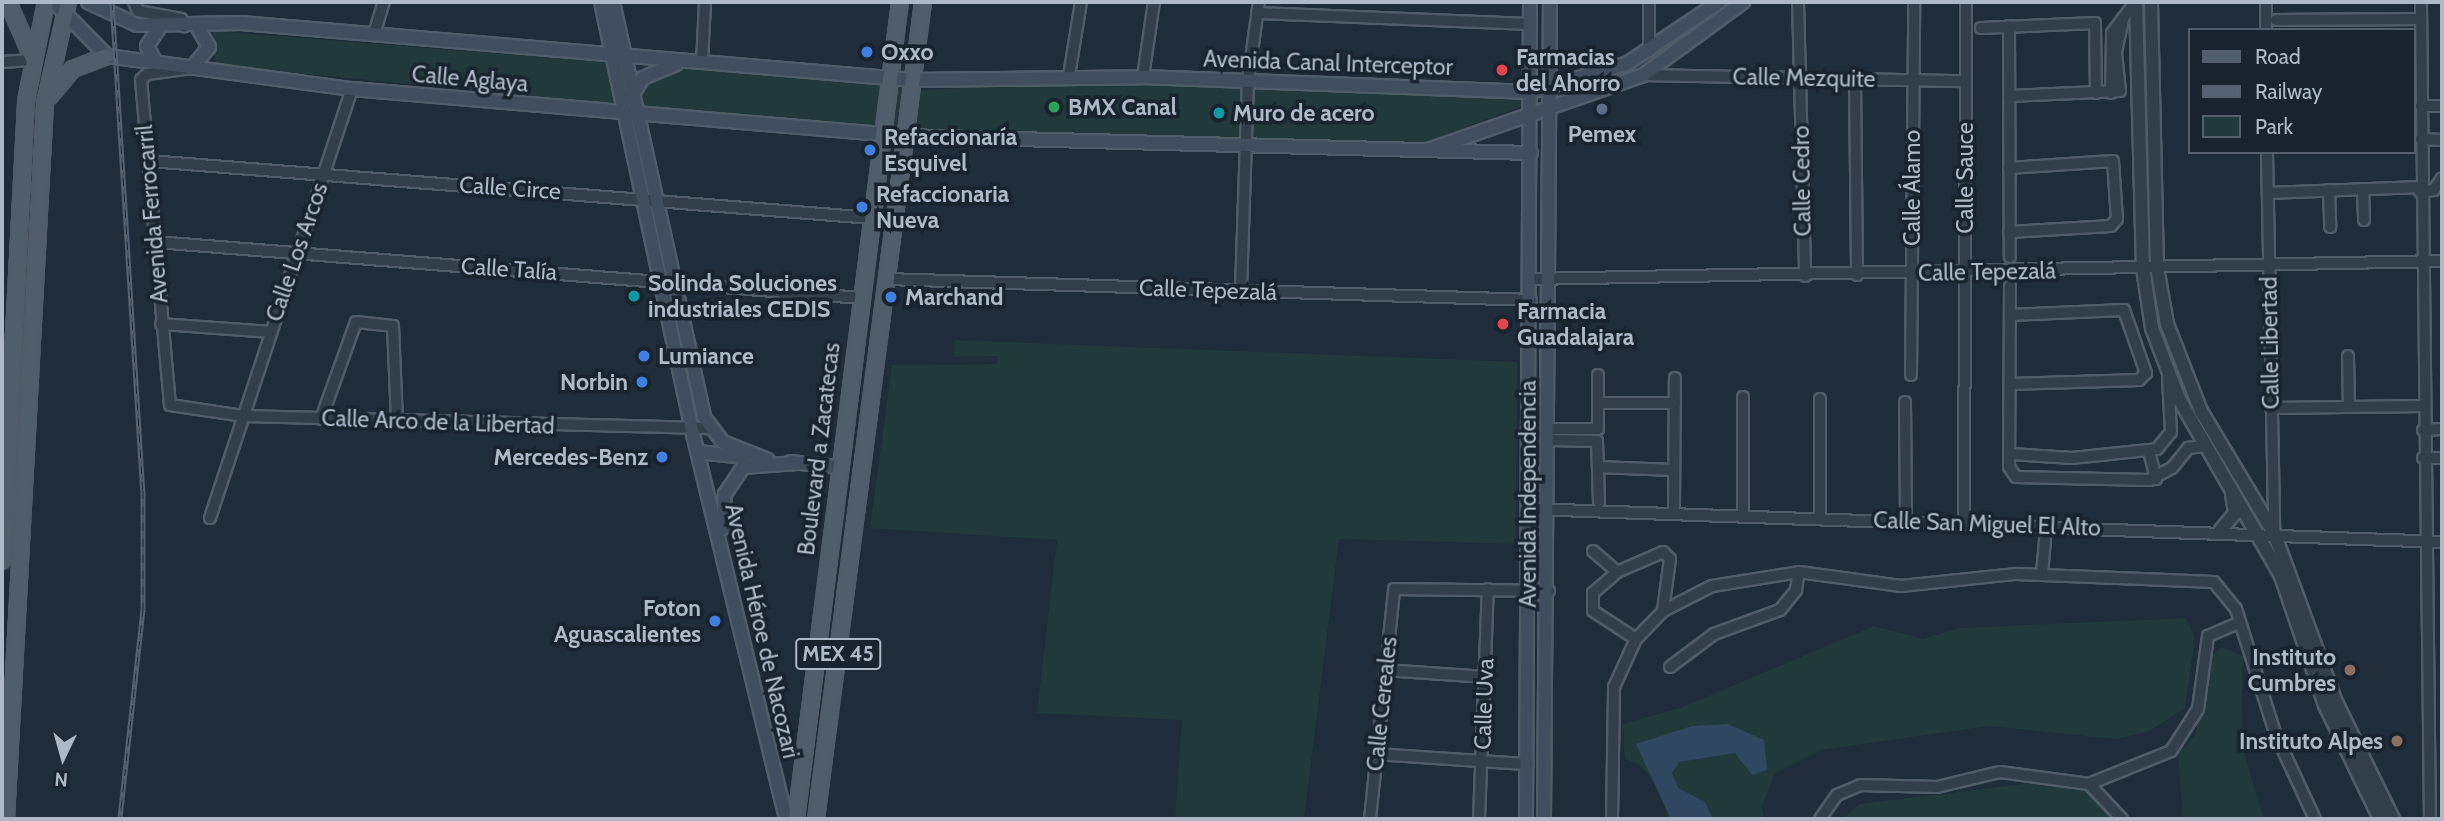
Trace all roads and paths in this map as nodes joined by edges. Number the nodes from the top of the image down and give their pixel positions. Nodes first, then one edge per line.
1 (8, 2) edge
2 (46, 2) edge
3 (54, 2) edge
4 (88, 2) edge
5 (134, 2) edge
6 (384, 2) edge
7 (601, 2) edge
8 (613, 2) edge
9 (705, 2) edge
10 (900, 2) edge
11 (923, 2) edge
12 (1081, 2) edge
13 (1154, 2) edge
14 (1531, 2) edge
15 (1550, 2) edge
16 (1649, 2) edge
17 (1720, 2) edge
18 (1743, 2) edge
19 (1798, 2) edge
20 (1914, 2) edge
21 (1966, 2) edge
22 (2135, 2) edge
23 (2151, 2) edge
24 (2266, 2) edge
25 (2421, 2) edge
26 (1258, 7) edge
27 (66, 8) edge
28 (2421, 19) junction
29 (2276, 20) dead end
30 (1531, 24) junction
31 (190, 26) junction
32 (2009, 26) junction
33 (160, 27) junction
34 (1982, 28) dead end
35 (2266, 28) edge
36 (374, 34) junction
37 (1649, 51) junction
38 (619, 55) junction
39 (107, 56) junction
40 (32, 59) junction
41 (155, 61) junction
42 (2, 62) edge
43 (698, 62) junction
44 (192, 68) junction
45 (1643, 75) junction
46 (1069, 76) junction
47 (1143, 77) junction
48 (1800, 78) junction
49 (891, 79) junction
50 (1855, 79) junction
51 (913, 80) junction
52 (1248, 80) junction
53 (1913, 80) junction
54 (1966, 81) junction
55 (1549, 86) junction
56 (352, 89) junction
57 (633, 92) junction
58 (1531, 92) junction
59 (2096, 93) junction
60 (2009, 96) junction
61 (45, 103) junction
62 (1549, 103) junction
63 (2421, 106) junction
64 (2442, 106) edge
65 (1531, 110) junction
66 (631, 113) junction
67 (884, 134) junction
68 (906, 136) junction
69 (2421, 139) junction
70 (2442, 140) edge
71 (1244, 146) junction
72 (1424, 151) junction
73 (1531, 153) junction
74 (2267, 154) edge
75 (149, 161) junction
76 (2009, 168) junction
77 (324, 174) junction
78 (2442, 178) edge
79 (2363, 189) junction
80 (2420, 189) junction
81 (2329, 190) junction
82 (2268, 193) junction
83 (649, 199) junction
84 (872, 218) junction
85 (2364, 220) dead end
86 (2330, 227) dead end
87 (2009, 232) junction
88 (156, 242) junction
89 (298, 253) junction
90 (2010, 257) dead end
91 (2421, 261) junction
92 (2442, 261) edge
93 (2269, 264) junction
94 (2157, 267) junction
95 (2143, 268) junction
96 (1912, 274) junction
97 (1964, 274) junction
98 (1857, 275) junction
99 (1805, 276) junction
100 (886, 279) junction
101 (1531, 279) junction
102 (1549, 279) junction
103 (667, 281) junction
104 (2010, 286) dead end
105 (1241, 290) junction
106 (862, 298) junction
107 (1531, 300) junction
108 (2010, 315) junction
109 (161, 324) junction
110 (270, 332) junction
111 (2348, 356) dead end
112 (2168, 374) junction
113 (6, 375) edge
114 (1598, 375) dead end
115 (1911, 375) dead end
116 (1675, 378) dead end
117 (2010, 384) junction
118 (1743, 397) dead end
119 (1820, 399) dead end
120 (1905, 402) dead end
121 (6, 403) edge
122 (1599, 403) junction
123 (1675, 403) junction
124 (169, 404) joint
125 (2423, 406) junction
126 (2349, 407) junction
127 (2271, 408) junction
128 (244, 416) junction
129 (321, 419) junction
130 (397, 421) junction
131 (709, 428) junction
132 (2423, 429) junction
133 (2442, 429) edge
134 (692, 430) junction
135 (1549, 434) junction
136 (2204, 446) junction
137 (2149, 451) junction
138 (698, 452) junction
139 (2011, 454) junction
140 (2423, 458) junction
141 (2442, 458) edge
142 (768, 460) junction
143 (797, 463) junction
144 (839, 467) junction
145 (1598, 467) junction
146 (1674, 470) junction
147 (2156, 478) junction
148 (2230, 483) junction
149 (858, 495) junction
150 (1599, 502) dead end
151 (1674, 507) dead end
152 (1531, 509) junction
153 (1549, 510) junction
154 (1743, 516) junction
155 (210, 517) dead end
156 (1820, 519) junction
157 (1906, 521) junction
158 (1964, 523) junction
159 (2220, 531) junction
160 (2260, 533) junction
161 (2274, 533) junction
162 (2045, 539) dead end
163 (2425, 541) junction
164 (2442, 542) edge
165 (723, 550) junction
166 (1593, 551) dead end
167 (2, 561) edge
168 (1617, 572) junction
169 (1798, 572) junction
170 (2042, 574) junction
171 (1488, 589) junction
172 (1531, 590) junction
173 (1549, 591) junction
174 (1663, 611) junction
175 (2239, 623) junction
176 (1636, 639) junction
177 (1670, 667) dead end
178 (1385, 670) junction
179 (1485, 677) junction
180 (1377, 754) junction
181 (1481, 761) junction
182 (1528, 764) junction
183 (2089, 784) junction
184 (817, 817) edge
185 (6, 819) edge
186 (786, 819) edge
187 (796, 819) edge
188 (1370, 819) edge
189 (1479, 819) edge
190 (1527, 819) edge
191 (1544, 819) edge
192 (1612, 819) edge
193 (1820, 819) edge
194 (2122, 819) edge
195 (2315, 819) edge
196 (2380, 819) edge
197 (2393, 819) edge
198 (2430, 819) edge

1 - 40 main road
2 - 40 main road
3 - 27 main road
4 - 33 main road, Calle Aglaya
5 - 31 street
6 - 36 street
7 - 38 main road, Avenida Héroe de Nacozari
8 - 38 main road, Avenida Héroe de Nacozari
9 - 43 street
10 - 49 main road, Boulevard a Zacatecas / MEX 45
11 - 51 main road, Boulevard a Zacatecas / MEX 45
12 - 46 street
13 - 47 street
14 - 30 main road, Avenida Independencia
15 - 55 main road, Avenida Independencia
16 - 37 street
17 - 37 main road, Avenida Canal Interceptor
18 - 45 main road
19 - 48 street, Calle Cedro
20 - 53 street, Calle Álamo
21 - 54 street, Calle Sauce
22 - 59 street
22 - 95 street
23 - 94 street
24 - 35 street
25 - 28 street
26 - 30 street
26 - 52 street
27 - 39 main road
27 - 61 main road
28 - 29 street
28 - 63 street
30 - 58 main road, Avenida Independencia
31 - 33 main road, Calle Aglaya
31 - 36 main road, Calle Aglaya
31 - 44 main road
32 - 34 street
32 - 59 street
32 - 60 street
33 - 41 main road
36 - 38 main road, Calle Aglaya
37 - 55 main road, Avenida Canal Interceptor
38 - 43 main road, Calle Aglaya
38 - 57 main road, Avenida Héroe de Nacozari
38 - 66 main road, Avenida Héroe de Nacozari
39 - 41 main road, Calle Aglaya
39 - 61 main road
40 - 42 street
40 - 113 main road
41 - 44 main road, Calle Aglaya
43 - 49 main road, Calle Aglaya
43 - 57 main road
44 - 56 main road, Calle Aglaya
44 - 75 street, Avenida Ferrocarril
45 - 48 street, Calle Mezquite
45 - 62 main road
46 - 47 main road, Avenida Canal Interceptor
46 - 51 main road, Avenida Canal Interceptor
47 - 52 main road, Avenida Canal Interceptor
48 - 50 street, Calle Mezquite
48 - 99 street, Calle Cedro
49 - 51 main road, Calle Aglaya
49 - 67 main road, Boulevard a Zacatecas / MEX 45
50 - 53 street, Calle Mezquite
50 - 98 street
51 - 68 main road, Boulevard a Zacatecas / MEX 45
52 - 58 main road, Avenida Canal Interceptor
52 - 71 street
53 - 54 street, Calle Mezquite
53 - 96 street, Calle Álamo
54 - 97 street, Calle Sauce
55 - 58 main road, Avenida Canal Interceptor
55 - 62 main road, Avenida Independencia
56 - 66 main road, Calle Aglaya
56 - 77 street, Calle Los Arcos
57 - 66 main road, Avenida Héroe de Nacozari
58 - 65 main road, Avenida Independencia
59 - 60 street
60 - 76 street
61 - 185 main road
62 - 65 main road
62 - 102 main road, Avenida Independencia
63 - 64 street
63 - 69 street
65 - 72 main road
65 - 73 main road, Avenida Independencia
66 - 67 main road, Calle Aglaya
66 - 83 main road, Avenida Héroe de Nacozari
67 - 68 main road, Calle Aglaya
67 - 84 main road, Boulevard a Zacatecas / MEX 45
68 - 71 main road
68 - 100 main road, Boulevard a Zacatecas / MEX 45
69 - 70 street
69 - 80 street
71 - 72 main road
71 - 105 street
72 - 73 main road
73 - 101 main road, Avenida Independencia
74 - 82 street, Calle Libertad
75 - 77 street, Calle Circe
75 - 88 street, Avenida Ferrocarril
76 - 87 street
76 - 87 street
77 - 83 street, Calle Circe
77 - 89 street, Calle Los Arcos
78 - 80 street
79 - 80 street
79 - 81 street
79 - 85 street
80 - 91 street
81 - 82 street
81 - 86 street
82 - 93 street, Calle Libertad
83 - 84 street, Calle Circe
83 - 103 main road, Avenida Héroe de Nacozari
84 - 106 main road, Boulevard a Zacatecas / MEX 45
87 - 90 street
88 - 89 street, Calle Talía
88 - 109 street, Avenida Ferrocarril
89 - 103 street, Calle Talía
89 - 110 street, Calle Los Arcos
91 - 92 street, Calle Tepezalá
91 - 93 street, Calle Tepezalá
91 - 125 street
93 - 94 street, Calle Tepezalá
93 - 127 street, Calle Libertad
94 - 95 street, Calle Tepezalá
94 - 161 street
95 - 97 street, Calle Tepezalá
95 - 112 street
96 - 97 street, Calle Tepezalá
96 - 98 street, Calle Tepezalá
96 - 115 street, Calle Álamo
97 - 158 street, Calle Sauce
98 - 99 street, Calle Tepezalá
99 - 102 street, Calle Tepezalá
100 - 105 street, Calle Tepezalá
100 - 149 main road, Boulevard a Zacatecas / MEX 45
101 - 102 street, Calle Tepezalá
101 - 107 main road, Avenida Independencia
102 - 135 main road, Avenida Independencia
103 - 106 street, Calle Talía
103 - 131 main road, Avenida Héroe de Nacozari
103 - 134 main road, Avenida Héroe de Nacozari
104 - 108 street
105 - 107 street, Calle Tepezalá
106 - 144 main road, Boulevard a Zacatecas / MEX 45
107 - 152 main road, Avenida Independencia
108 - 117 street
108 - 117 street
109 - 110 street
109 - 124 street, Avenida Ferrocarril
110 - 128 street, Calle Los Arcos
111 - 126 street
112 - 136 street
112 - 137 street
113 - 121 main road
114 - 122 street
116 - 123 street
117 - 139 street
118 - 154 street
119 - 156 street
120 - 157 street
121 - 167 main road
122 - 123 street
122 - 135 street
123 - 146 street
124 - 128 street, Calle Arco de la Libertad
125 - 126 street
125 - 132 street
126 - 127 street
127 - 161 street, Calle Libertad
128 - 129 street, Calle Arco de la Libertad
128 - 155 street, Calle Los Arcos
129 - 130 street, Calle Arco de la Libertad
129 - 130 street
130 - 134 street, Calle Arco de la Libertad
131 - 134 street, Calle Arco de la Libertad
131 - 142 main road
132 - 133 street
132 - 140 street
134 - 138 main road, Avenida Héroe de Nacozari
135 - 145 street
135 - 153 main road, Avenida Independencia
136 - 147 street
136 - 148 street
137 - 139 street
137 - 147 street
138 - 142 main road
138 - 165 main road, Avenida Héroe de Nacozari
139 - 147 street
140 - 141 street
140 - 163 street
142 - 143 main road
143 - 144 main road
143 - 165 main road
144 - 149 main road
144 - 187 main road, Boulevard a Zacatecas / MEX 45
145 - 146 street
145 - 150 street
146 - 151 street
148 - 159 street
148 - 160 street
149 - 184 main road, Boulevard a Zacatecas / MEX 45
152 - 153 street, Calle San Miguel El Alto
152 - 172 main road, Avenida Independencia
153 - 154 street, Calle San Miguel El Alto
153 - 173 main road, Avenida Independencia
154 - 156 street, Calle San Miguel El Alto
156 - 157 street, Calle San Miguel El Alto
157 - 158 street, Calle San Miguel El Alto
158 - 159 street, Calle San Miguel El Alto
159 - 160 street, Calle San Miguel El Alto
160 - 161 street, Calle San Miguel El Alto
160 - 196 street
161 - 163 street, Calle San Miguel El Alto
161 - 197 street
162 - 170 street
163 - 164 street, Calle San Miguel El Alto
163 - 198 street
165 - 186 main road, Avenida Héroe de Nacozari
166 - 168 street
168 - 174 street
168 - 176 street
169 - 170 street
169 - 174 street
169 - 177 street
170 - 175 street
171 - 172 street
171 - 178 street, Calle Cereales
171 - 179 street, Calle Uva
172 - 173 street
172 - 182 main road, Avenida Independencia
173 - 191 main road, Avenida Independencia
174 - 176 street
175 - 183 street
175 - 195 street
176 - 192 street
178 - 179 street
178 - 180 street, Calle Cereales
179 - 181 street, Calle Uva
180 - 181 street
180 - 188 street, Calle Cereales
181 - 182 street
181 - 189 street, Calle Uva
182 - 190 main road, Avenida Independencia
183 - 193 street
183 - 194 street

